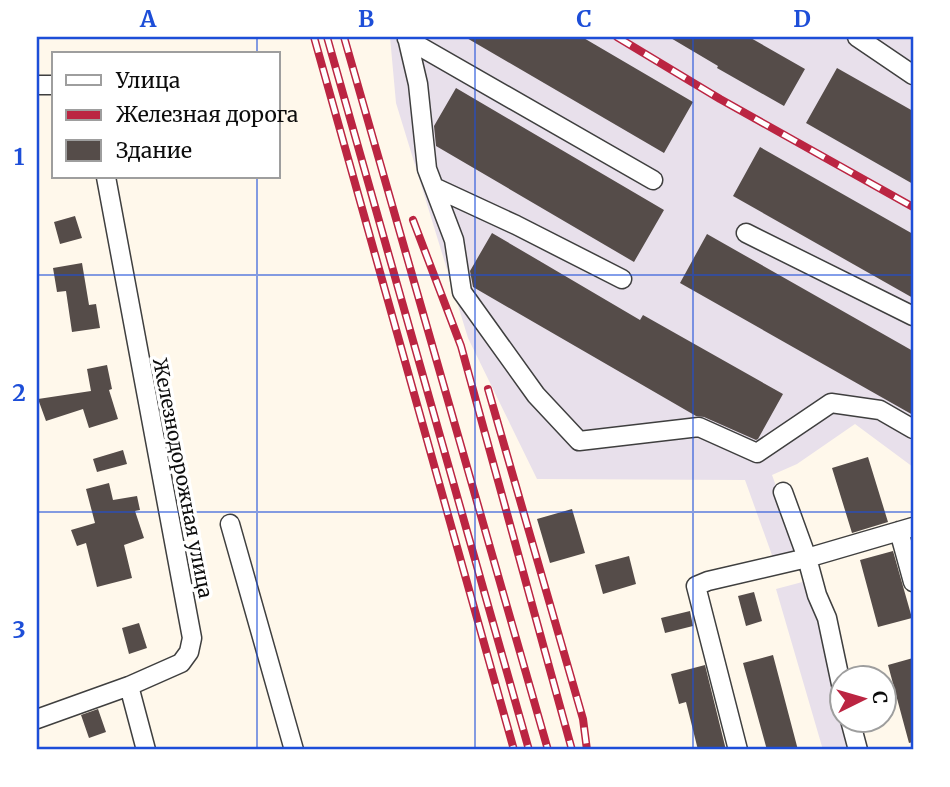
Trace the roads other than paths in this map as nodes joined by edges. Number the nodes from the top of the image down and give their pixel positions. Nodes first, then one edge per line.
1 (858, 37) edge
2 (407, 38) edge
3 (913, 75) edge
4 (106, 178) edge
5 (653, 180) dead end
6 (436, 188) junction
7 (746, 233) dead end
8 (622, 279) dead end
9 (913, 316) edge
10 (913, 429) edge
11 (783, 492) dead end
12 (230, 524) dead end
13 (906, 529) edge
14 (807, 558) junction
15 (913, 582) edge
16 (837, 664) edge
17 (129, 686) junction
18 (37, 719) edge
19 (146, 750) edge
20 (294, 750) edge
21 (738, 750) edge

1 - 3 street
2 - 5 street
2 - 6 street
4 - 17 street, Железнодорожная улица
6 - 8 street
6 - 10 street
7 - 9 street
11 - 14 street
12 - 20 street
13 - 14 street
13 - 15 street
14 - 16 street
14 - 21 street
17 - 18 street, Железнодорожная улица
17 - 19 street

